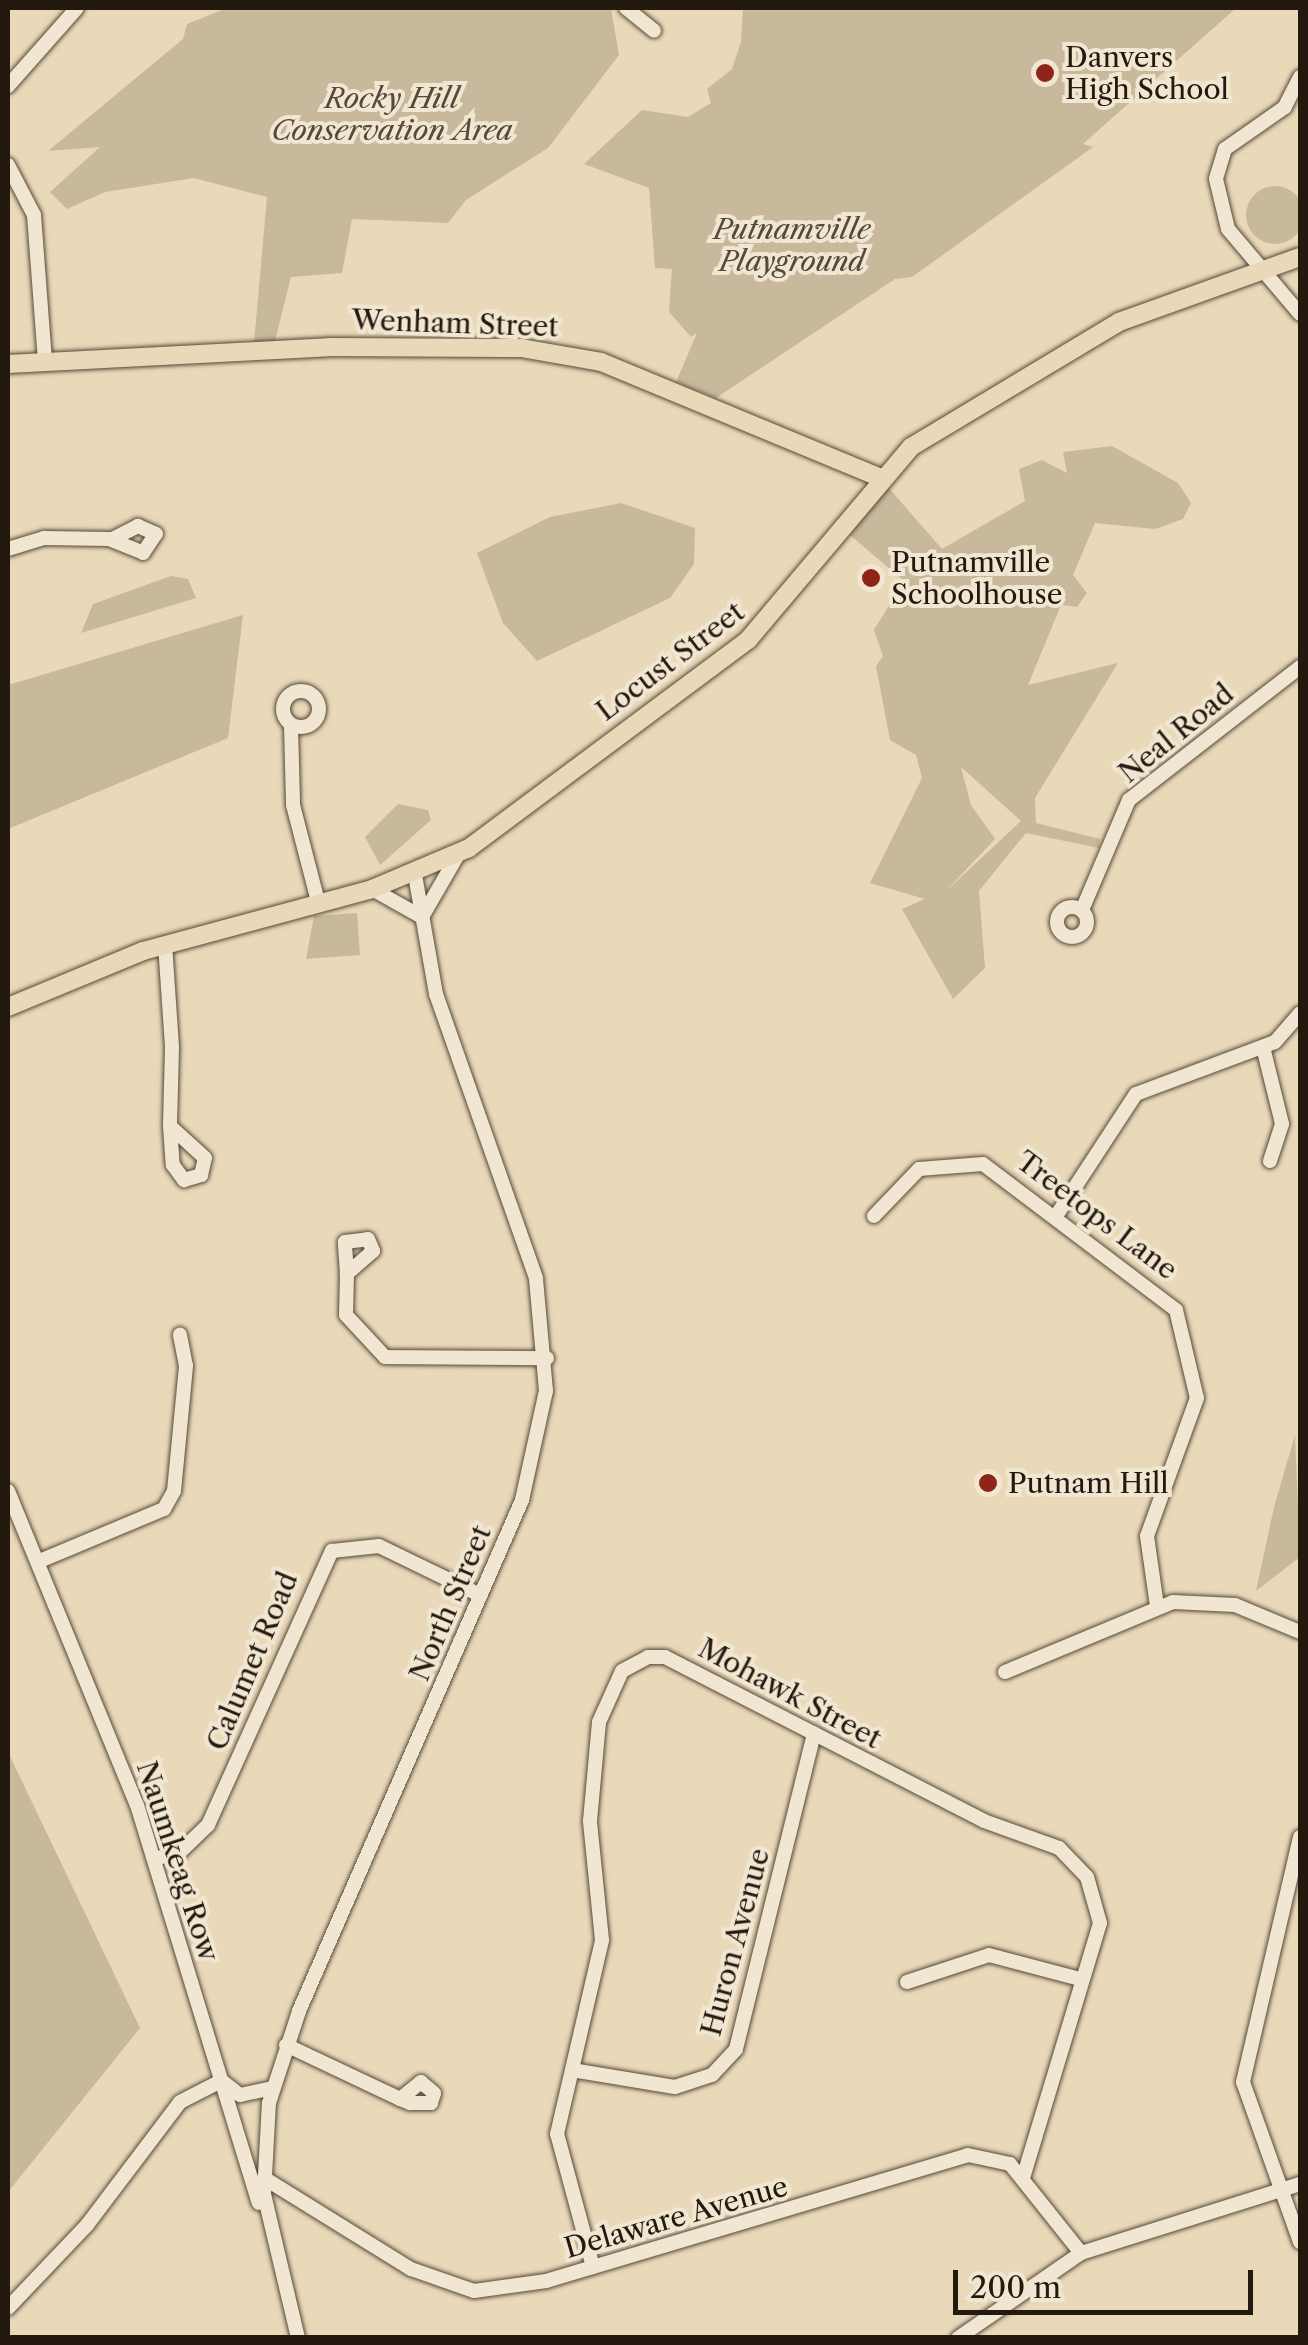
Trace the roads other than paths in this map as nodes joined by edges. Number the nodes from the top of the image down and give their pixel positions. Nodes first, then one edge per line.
1 (76, 8) edge
2 (626, 8) edge
3 (654, 31) dead end
4 (1300, 77) edge
5 (8, 86) edge
6 (8, 165) edge
7 (1300, 258) edge
8 (1268, 268) junction
9 (1300, 314) edge
10 (45, 362) junction
11 (8, 364) edge
12 (878, 476) junction
13 (113, 539) dead end
14 (8, 549) edge
15 (1300, 667) edge
16 (291, 726) dead end
17 (460, 854) junction
18 (415, 875) junction
19 (372, 890) junction
20 (318, 902) junction
21 (1082, 910) dead end
22 (422, 917) junction
23 (165, 944) junction
24 (8, 1007) edge
25 (1300, 1014) edge
26 (1263, 1047) junction
27 (170, 1126) dead end
28 (1270, 1160) dead end
29 (1058, 1213) junction
30 (874, 1216) dead end
31 (347, 1274) dead end
32 (180, 1336) dead end
33 (546, 1358) junction
34 (8, 1490) edge
35 (42, 1560) junction
36 (480, 1596) junction
37 (1157, 1606) junction
38 (1300, 1632) edge
39 (1006, 1672) dead end
40 (814, 1734) junction
41 (1300, 1836) edge
42 (154, 1859) junction
43 (1080, 1978) junction
44 (907, 1982) dead end
45 (286, 2044) junction
46 (572, 2070) junction
47 (221, 2080) junction
48 (273, 2088) junction
49 (400, 2099) dead end
50 (264, 2178) junction
51 (1023, 2178) junction
52 (1300, 2184) edge
53 (1282, 2191) junction
54 (1300, 2242) edge
55 (1081, 2254) junction
56 (275, 2256) junction
57 (593, 2267) junction
58 (8, 2308) edge
59 (298, 2338) edge
60 (958, 2338) edge

1 - 5 street
2 - 3 street
4 - 8 street
6 - 10 street
7 - 8 main road, Locust Street
8 - 9 street
8 - 12 main road, Locust Street
10 - 11 main road, Wenham Street
10 - 12 main road, Wenham Street
12 - 17 main road, Locust Street
13 - 14 street
15 - 21 street, Neal Road
16 - 20 street
17 - 18 main road, Locust Street
17 - 22 street
18 - 19 main road, Locust Street
18 - 22 street, North Street
19 - 20 main road, Locust Street
19 - 22 street
20 - 23 main road, Locust Street
22 - 33 street, North Street
23 - 24 main road, Locust Street
23 - 27 street
25 - 26 street
26 - 28 street
26 - 29 street
29 - 30 street, Treetops Lane
29 - 37 street, Treetops Lane
31 - 33 street
32 - 35 street
33 - 36 street, North Street
34 - 35 street, Naumkeag Row
35 - 42 street, Naumkeag Row
36 - 42 street, Calumet Road
36 - 45 street, North Street
37 - 38 street
37 - 39 street
40 - 43 street, Mohawk Street
40 - 46 street, Huron Avenue
40 - 46 street, Mohawk Street
41 - 53 street
42 - 47 street, Naumkeag Row
43 - 44 street
43 - 51 street, Mohawk Street
45 - 48 street, North Street
45 - 49 street
46 - 57 street, Mohawk Street
47 - 48 street
47 - 56 street, Naumkeag Row
47 - 58 street
48 - 50 street, North Street
50 - 56 street, North Street
50 - 57 street, Delaware Avenue
51 - 55 street, Delaware Avenue
51 - 57 street, Delaware Avenue
52 - 53 street
53 - 54 street
53 - 55 street
55 - 60 street
56 - 59 street, North Street

